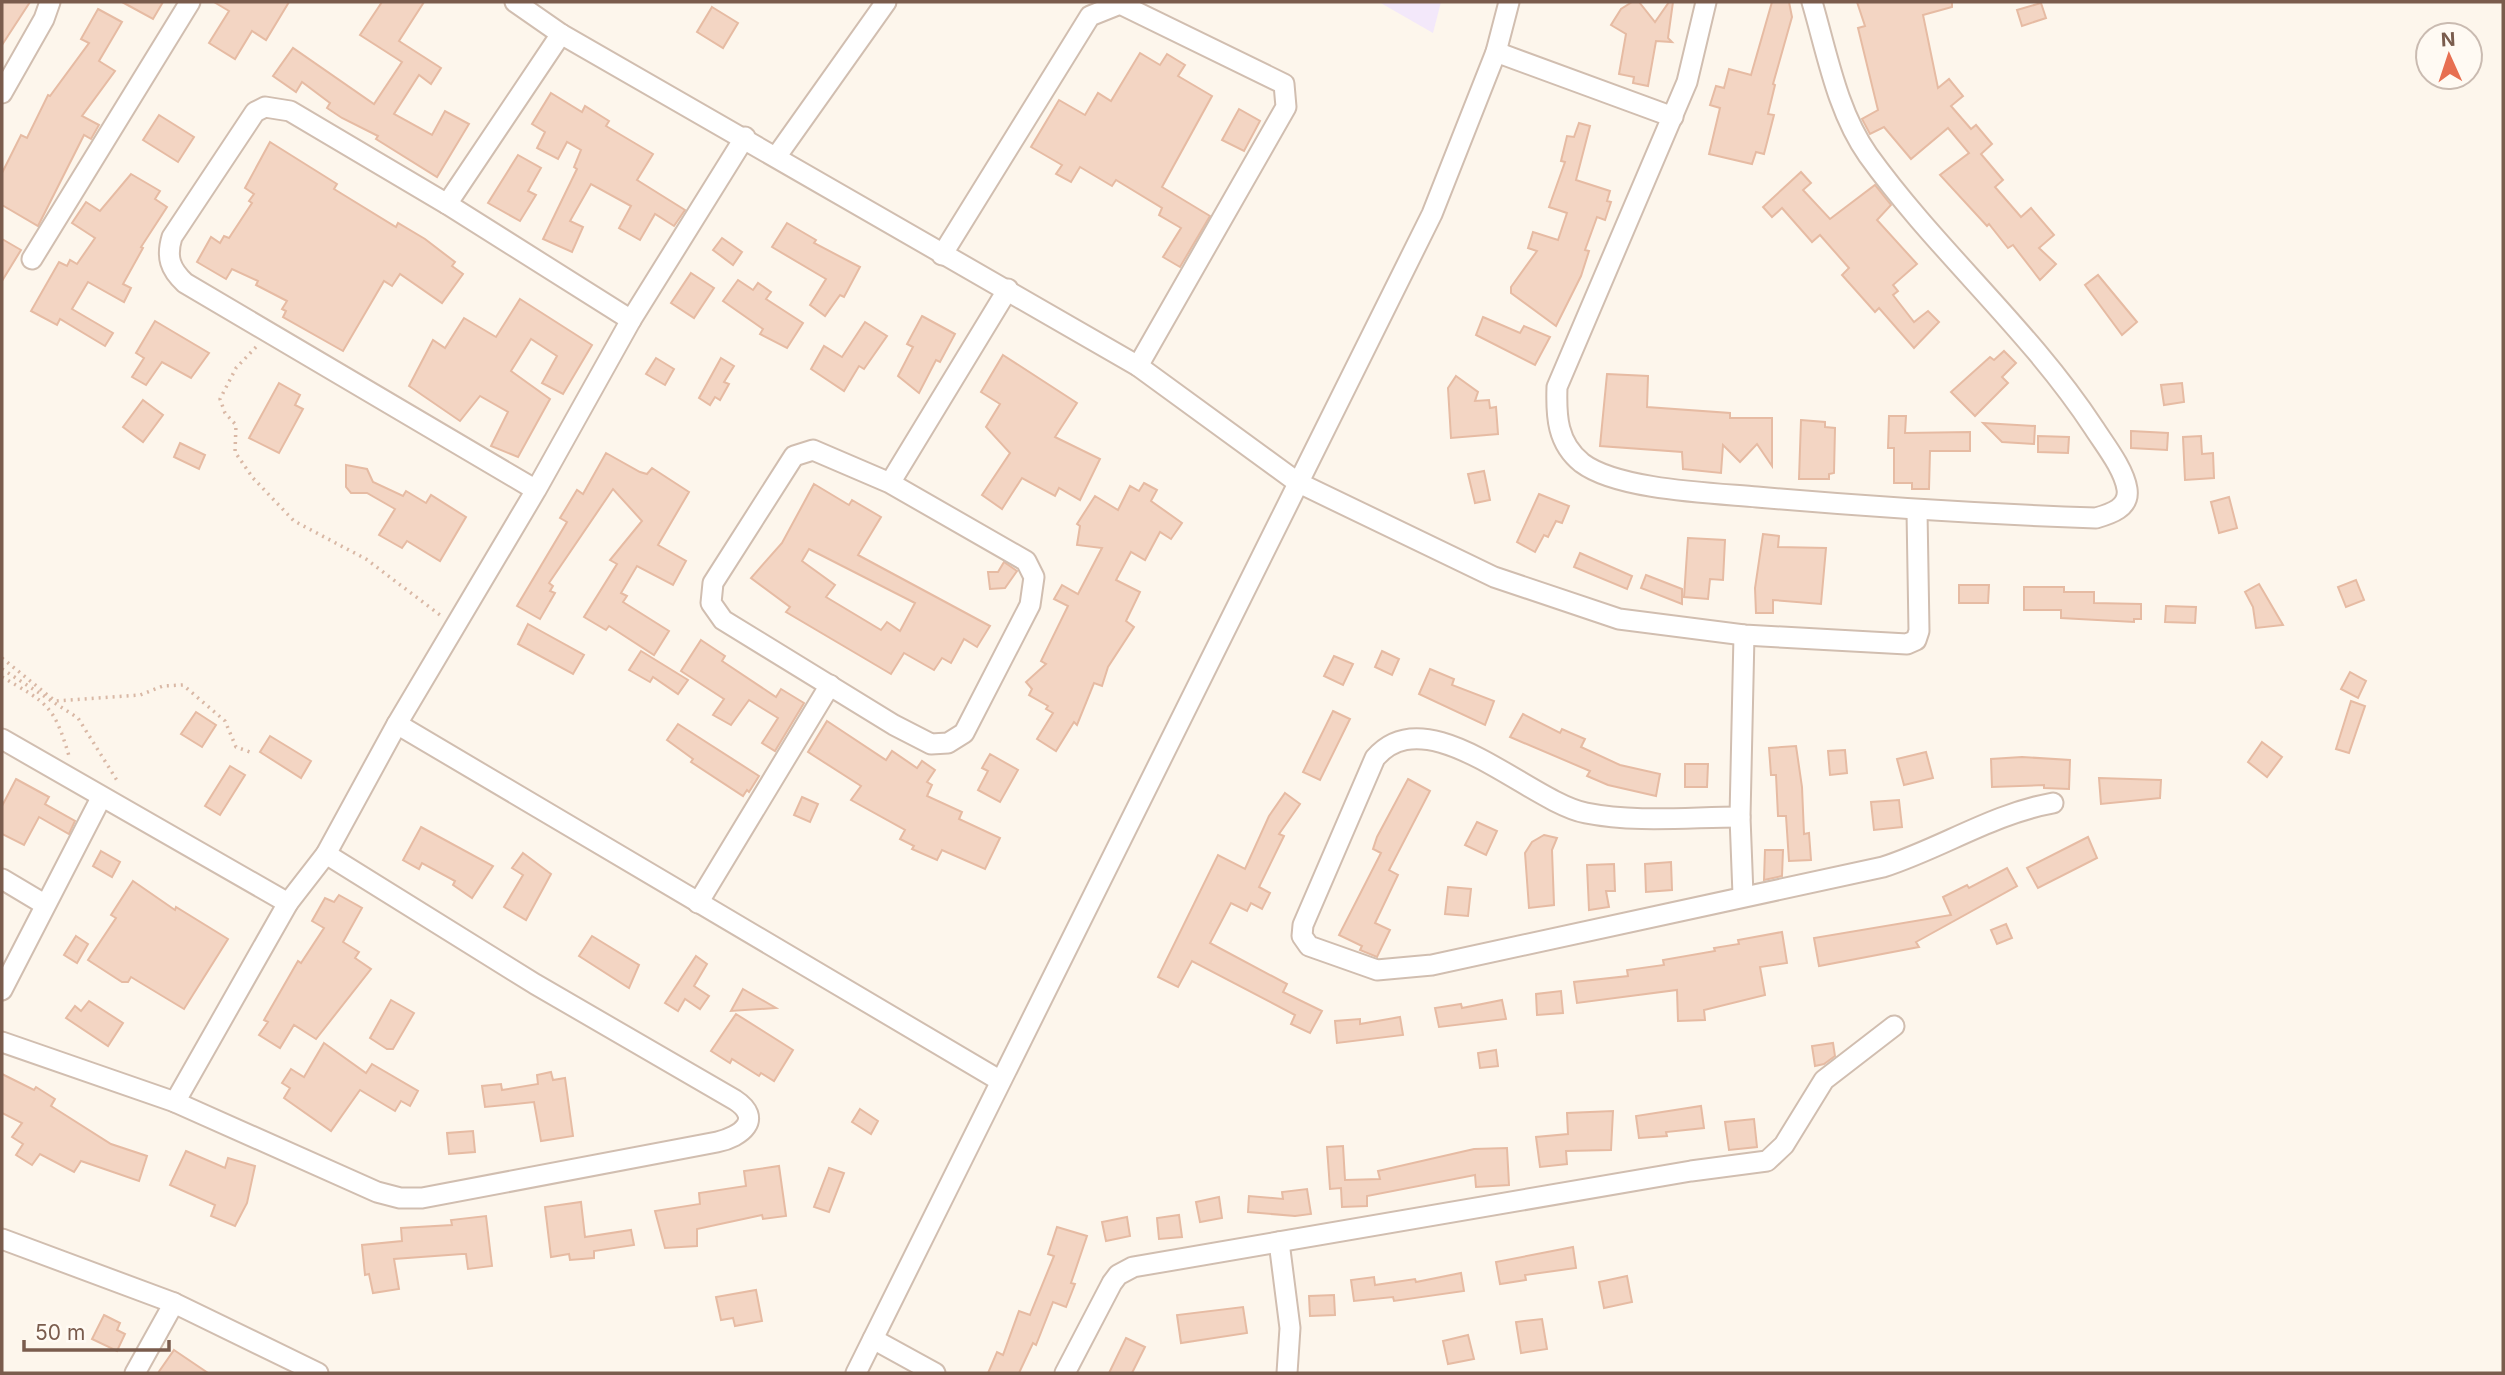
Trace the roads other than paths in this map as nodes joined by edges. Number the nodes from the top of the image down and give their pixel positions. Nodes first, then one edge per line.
1 (50, 2) edge
2 (190, 2) edge
3 (515, 2) edge
4 (886, 2) edge
5 (1508, 2) edge
6 (1706, 2) edge
7 (1812, 2) edge
8 (561, 34) junction
9 (1496, 52) junction
10 (2, 93) edge
11 (1673, 117) junction
12 (745, 137) junction
13 (776, 158) junction
14 (447, 204) junction
15 (942, 255) junction
16 (32, 259) dead end
17 (1008, 289) junction
18 (631, 320) junction
19 (1138, 366) junction
20 (1297, 482) junction
21 (890, 483) junction
22 (536, 490) junction
23 (1917, 511) junction
24 (1744, 635) junction
25 (830, 685) junction
26 (397, 724) junction
27 (2, 739) edge
28 (102, 797) junction
29 (2053, 803) dead end
30 (1740, 817) junction
31 (326, 854) junction
32 (2, 879) edge
33 (1743, 895) junction
34 (288, 903) junction
35 (698, 903) junction
36 (44, 904) junction
37 (2, 990) edge
38 (1894, 1026) dead end
39 (2, 1042) edge
40 (999, 1080) junction
41 (175, 1102) junction
42 (2, 1239) edge
43 (1279, 1242) junction
44 (174, 1303) junction
45 (873, 1339) junction
46 (135, 1373) edge
47 (318, 1373) edge
48 (856, 1373) edge
49 (935, 1373) edge
50 (1065, 1373) edge
51 (1287, 1373) edge

1 - 10 street
2 - 16 street
3 - 8 street
4 - 13 street
5 - 9 street
6 - 11 street
7 - 23 street
8 - 12 street
8 - 14 street
9 - 11 street
9 - 20 street
11 - 23 street
12 - 13 street
12 - 18 street
13 - 15 street
14 - 18 street
14 - 22 street
15 - 17 street
15 - 19 street
17 - 19 street
17 - 21 street
18 - 22 street
19 - 20 street
20 - 24 street
20 - 40 street
21 - 25 street
21 - 25 street
22 - 26 street
23 - 24 street
24 - 30 street
25 - 35 street
26 - 31 street
26 - 35 street
27 - 28 street
28 - 34 street
28 - 36 street
29 - 33 street
30 - 33 street
30 - 33 street
31 - 34 street
31 - 41 street
32 - 36 street
34 - 41 street
35 - 40 street
36 - 37 street
38 - 43 street
39 - 41 street
40 - 45 street
42 - 44 street
43 - 50 street
43 - 51 street
44 - 46 street
44 - 47 street
45 - 48 street
45 - 49 street

